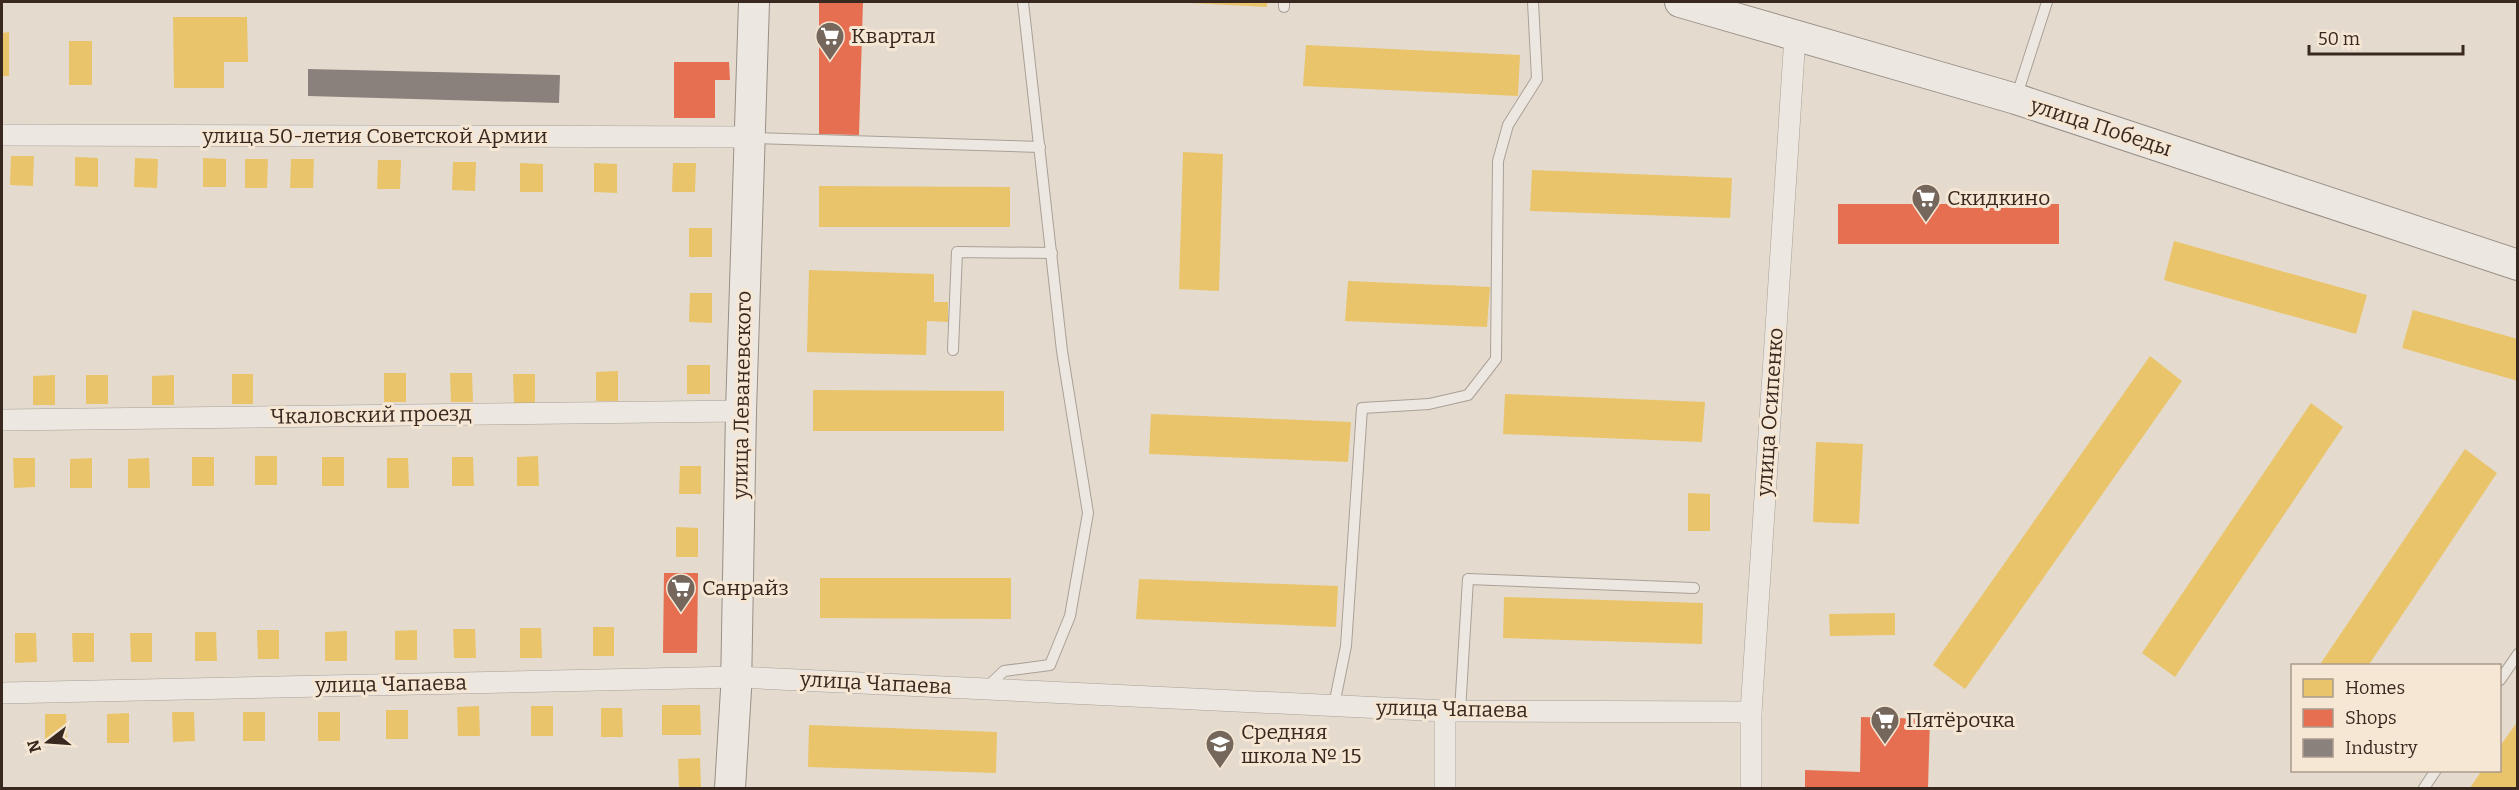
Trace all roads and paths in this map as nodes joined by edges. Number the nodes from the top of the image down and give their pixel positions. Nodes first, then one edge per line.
1 (754, 2) edge
2 (1023, 2) edge
3 (1533, 2) edge
4 (1680, 2) edge
5 (2047, 2) edge
6 (1795, 36) junction
7 (2016, 99) junction
8 (2, 135) edge
9 (749, 137) junction
10 (1040, 147) junction
11 (1052, 253) junction
12 (2517, 265) edge
13 (953, 350) dead end
14 (741, 411) junction
15 (2, 420) edge
16 (1694, 588) dead end
17 (2517, 654) edge
18 (736, 676) junction
19 (2501, 677) edge
20 (986, 688) junction
21 (2, 693) edge
22 (1334, 705) junction
23 (1452, 711) junction
24 (1751, 712) junction
25 (2435, 772) edge
26 (730, 789) edge
27 (1445, 789) edge
28 (1751, 789) edge
29 (2424, 789) edge

1 - 9 street, улица Леваневского
2 - 10 lane
3 - 22 lane
4 - 6 street, улица Победы
5 - 7 lane
6 - 7 street, улица Победы
6 - 24 street, улица Осипенко
7 - 12 street, улица Победы
8 - 9 street, улица 50-летия Советской Армии
9 - 10 lane
9 - 14 street, улица Леваневского
10 - 11 lane
11 - 13 lane
11 - 20 lane
14 - 15 street, Чкаловский проезд
14 - 18 street, улица Леваневского
16 - 23 lane
17 - 19 lane
18 - 20 street, улица Чапаева
18 - 21 street, улица Чапаева
18 - 26 street, улица Леваневского
20 - 22 street, улица Чапаева
22 - 23 street, улица Чапаева
23 - 24 street, улица Чапаева
23 - 27 street
24 - 28 street, улица Осипенко
25 - 29 lane

